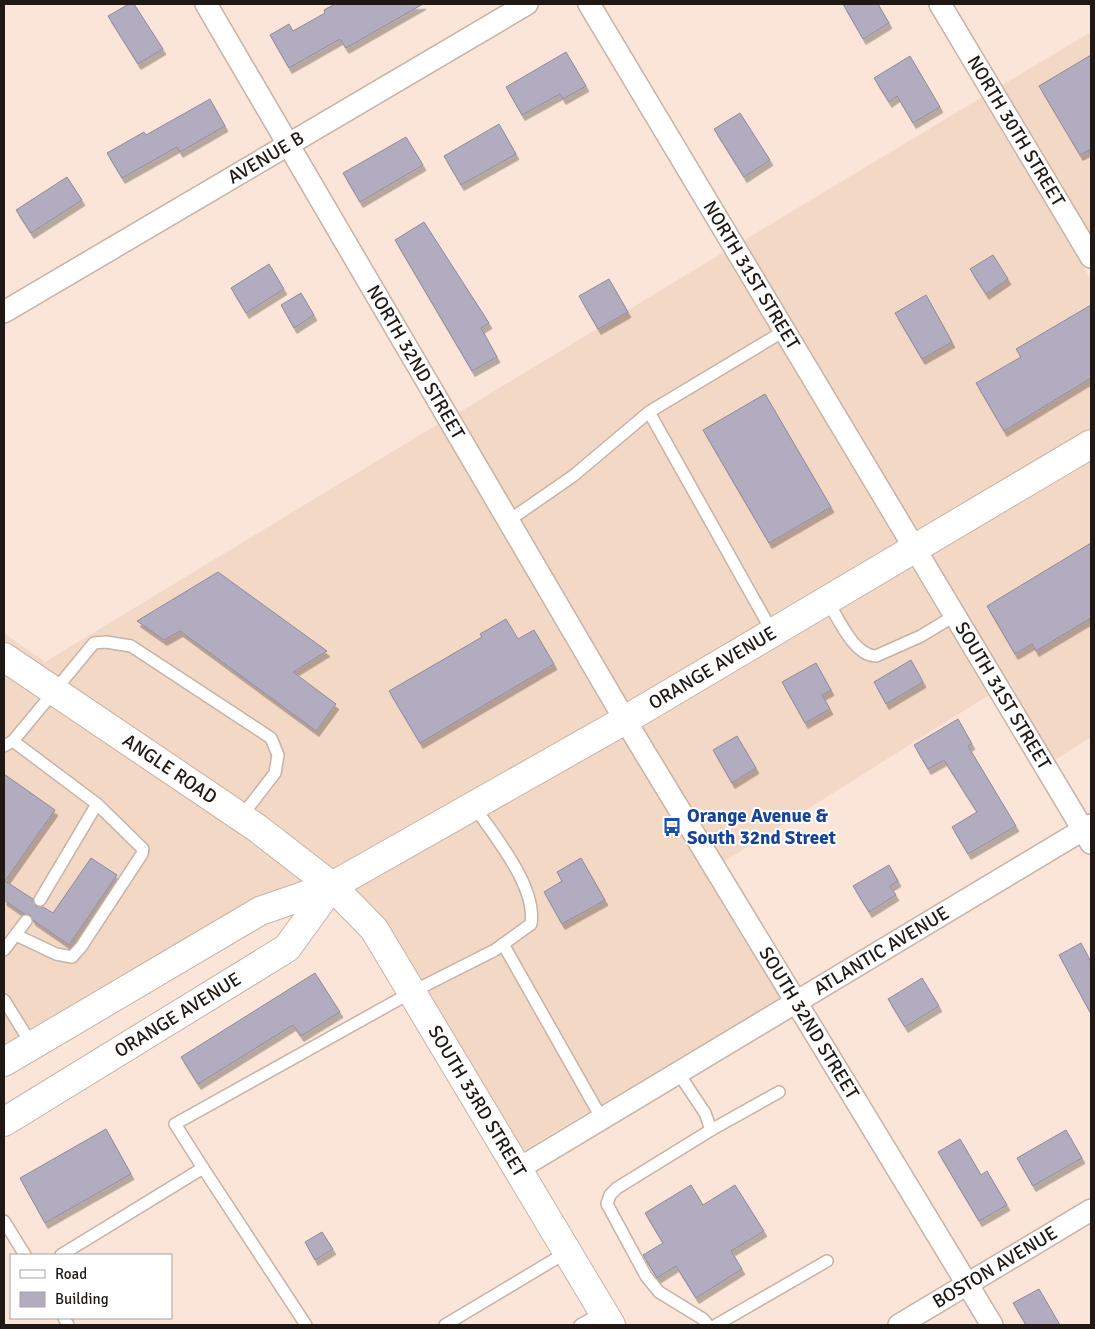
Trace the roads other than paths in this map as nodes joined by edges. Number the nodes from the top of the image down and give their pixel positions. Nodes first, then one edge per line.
1 (206, 4) edge
2 (527, 4) edge
3 (589, 4) edge
4 (940, 4) edge
5 (288, 146) junction
6 (1091, 257) edge
7 (4, 312) edge
8 (784, 330) junction
9 (649, 412) junction
10 (1091, 444) edge
11 (508, 521) junction
12 (914, 549) junction
13 (827, 600) junction
14 (954, 616) junction
15 (773, 633) junction
16 (4, 657) edge
17 (53, 690) junction
18 (625, 720) junction
19 (8, 743) edge
20 (98, 804) junction
21 (474, 806) junction
22 (241, 817) junction
23 (1089, 832) edge
24 (332, 886) junction
25 (40, 900) dead end
26 (26, 921) dead end
27 (16, 935) junction
28 (504, 944) junction
29 (4, 950) edge
30 (412, 992) junction
31 (4, 1000) edge
32 (798, 1003) junction
33 (32, 1045) junction
34 (4, 1062) edge
35 (679, 1074) junction
36 (779, 1092) dead end
37 (602, 1119) junction
38 (4, 1122) edge
39 (712, 1130) junction
40 (203, 1168) junction
41 (518, 1169) junction
42 (1091, 1210) edge
43 (4, 1221) edge
44 (567, 1252) junction
45 (24, 1254) edge
46 (63, 1254) edge
47 (826, 1261) dead end
48 (968, 1284) junction
49 (607, 1319) edge
50 (306, 1325) edge
51 (446, 1325) edge
52 (580, 1325) edge
53 (708, 1325) edge
54 (716, 1325) edge
55 (899, 1325) edge
56 (992, 1325) edge

1 - 5 street, NORTH 32ND STREET
2 - 5 street, AVENUE B
3 - 8 street, NORTH 31ST STREET
4 - 6 street, NORTH 30TH STREET
5 - 7 street, AVENUE B
5 - 11 street, NORTH 32ND STREET
8 - 9 lane
8 - 12 street, NORTH 31ST STREET
9 - 11 lane
9 - 15 lane
10 - 12 main road, ORANGE AVENUE
11 - 18 street, NORTH 32ND STREET
12 - 13 main road, ORANGE AVENUE
12 - 14 street, SOUTH 31ST STREET
13 - 14 lane
13 - 15 main road, ORANGE AVENUE
14 - 23 street, SOUTH 31ST STREET
15 - 18 main road, ORANGE AVENUE
16 - 17 main road, ANGLE ROAD
17 - 19 lane
17 - 22 main road, ANGLE ROAD
17 - 22 lane
18 - 21 main road, ORANGE AVENUE
18 - 32 street, SOUTH 32ND STREET
19 - 20 lane
20 - 25 lane
20 - 27 lane
21 - 24 main road, ORANGE AVENUE
21 - 28 lane
22 - 24 main road, ANGLE ROAD
23 - 32 street, ATLANTIC AVENUE
24 - 30 main road, SOUTH 33RD STREET
24 - 33 main road, ORANGE AVENUE
24 - 38 main road, ORANGE AVENUE
26 - 27 lane
27 - 29 lane
28 - 30 lane
28 - 37 lane
30 - 40 lane
30 - 41 main road, SOUTH 33RD STREET
31 - 33 lane
32 - 35 street, ATLANTIC AVENUE
32 - 48 street, SOUTH 32ND STREET
33 - 34 main road, ORANGE AVENUE
35 - 37 street, ATLANTIC AVENUE
35 - 39 lane
36 - 39 lane
37 - 41 street, ATLANTIC AVENUE
39 - 53 lane
40 - 46 lane
40 - 50 lane
41 - 44 main road, SOUTH 33RD STREET
42 - 48 street, BOSTON AVENUE
43 - 45 lane
44 - 49 main road, SOUTH 33RD STREET
44 - 51 lane
47 - 54 lane
48 - 55 street, BOSTON AVENUE
48 - 56 street, SOUTH 32ND STREET
49 - 52 lane

